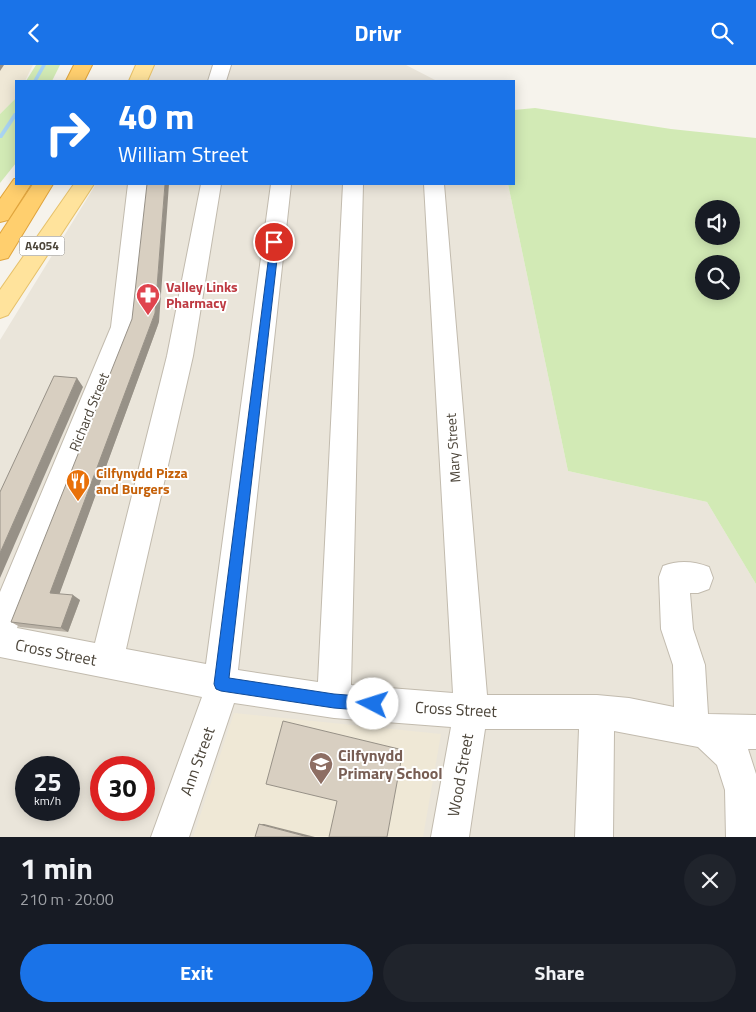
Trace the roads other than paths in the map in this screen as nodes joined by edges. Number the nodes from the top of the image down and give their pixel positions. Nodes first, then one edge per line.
1 (83, 65) edge
2 (144, 65) edge
3 (222, 65) edge
4 (76, 80) edge
5 (138, 80) edge
6 (217, 80) edge
7 (20, 185) edge
8 (42, 185) edge
9 (83, 185) edge
10 (138, 185) edge
11 (212, 185) edge
12 (281, 185) edge
13 (353, 185) edge
14 (434, 185) edge
15 (0, 215) edge
16 (0, 252) edge
17 (0, 309) edge
18 (698, 578) dead end
19 (0, 630) edge
20 (0, 641) edge
21 (106, 661) junction
22 (221, 684) junction
23 (334, 701) junction
24 (471, 712) junction
25 (597, 712) junction
26 (692, 728) junction
27 (756, 732) edge
28 (170, 837) edge
29 (450, 837) edge
30 (594, 837) edge
31 (745, 837) edge

1 - 4 highway
2 - 5 main road
3 - 6 street
7 - 15 highway
8 - 16 highway
9 - 17 main road, A4054
10 - 19 street, Richard Street
11 - 21 street
12 - 22 street, Ann Street
13 - 23 street
14 - 24 street, Mary Street
18 - 26 street
20 - 21 street, Cross Street
21 - 22 street, Cross Street
22 - 23 street, Cross Street
22 - 28 street, Ann Street
23 - 24 street, Cross Street
24 - 25 street, Cross Street
24 - 29 street, Wood Street
25 - 26 street, Cross Street
25 - 30 street
26 - 27 street, Cross Street
26 - 31 street

